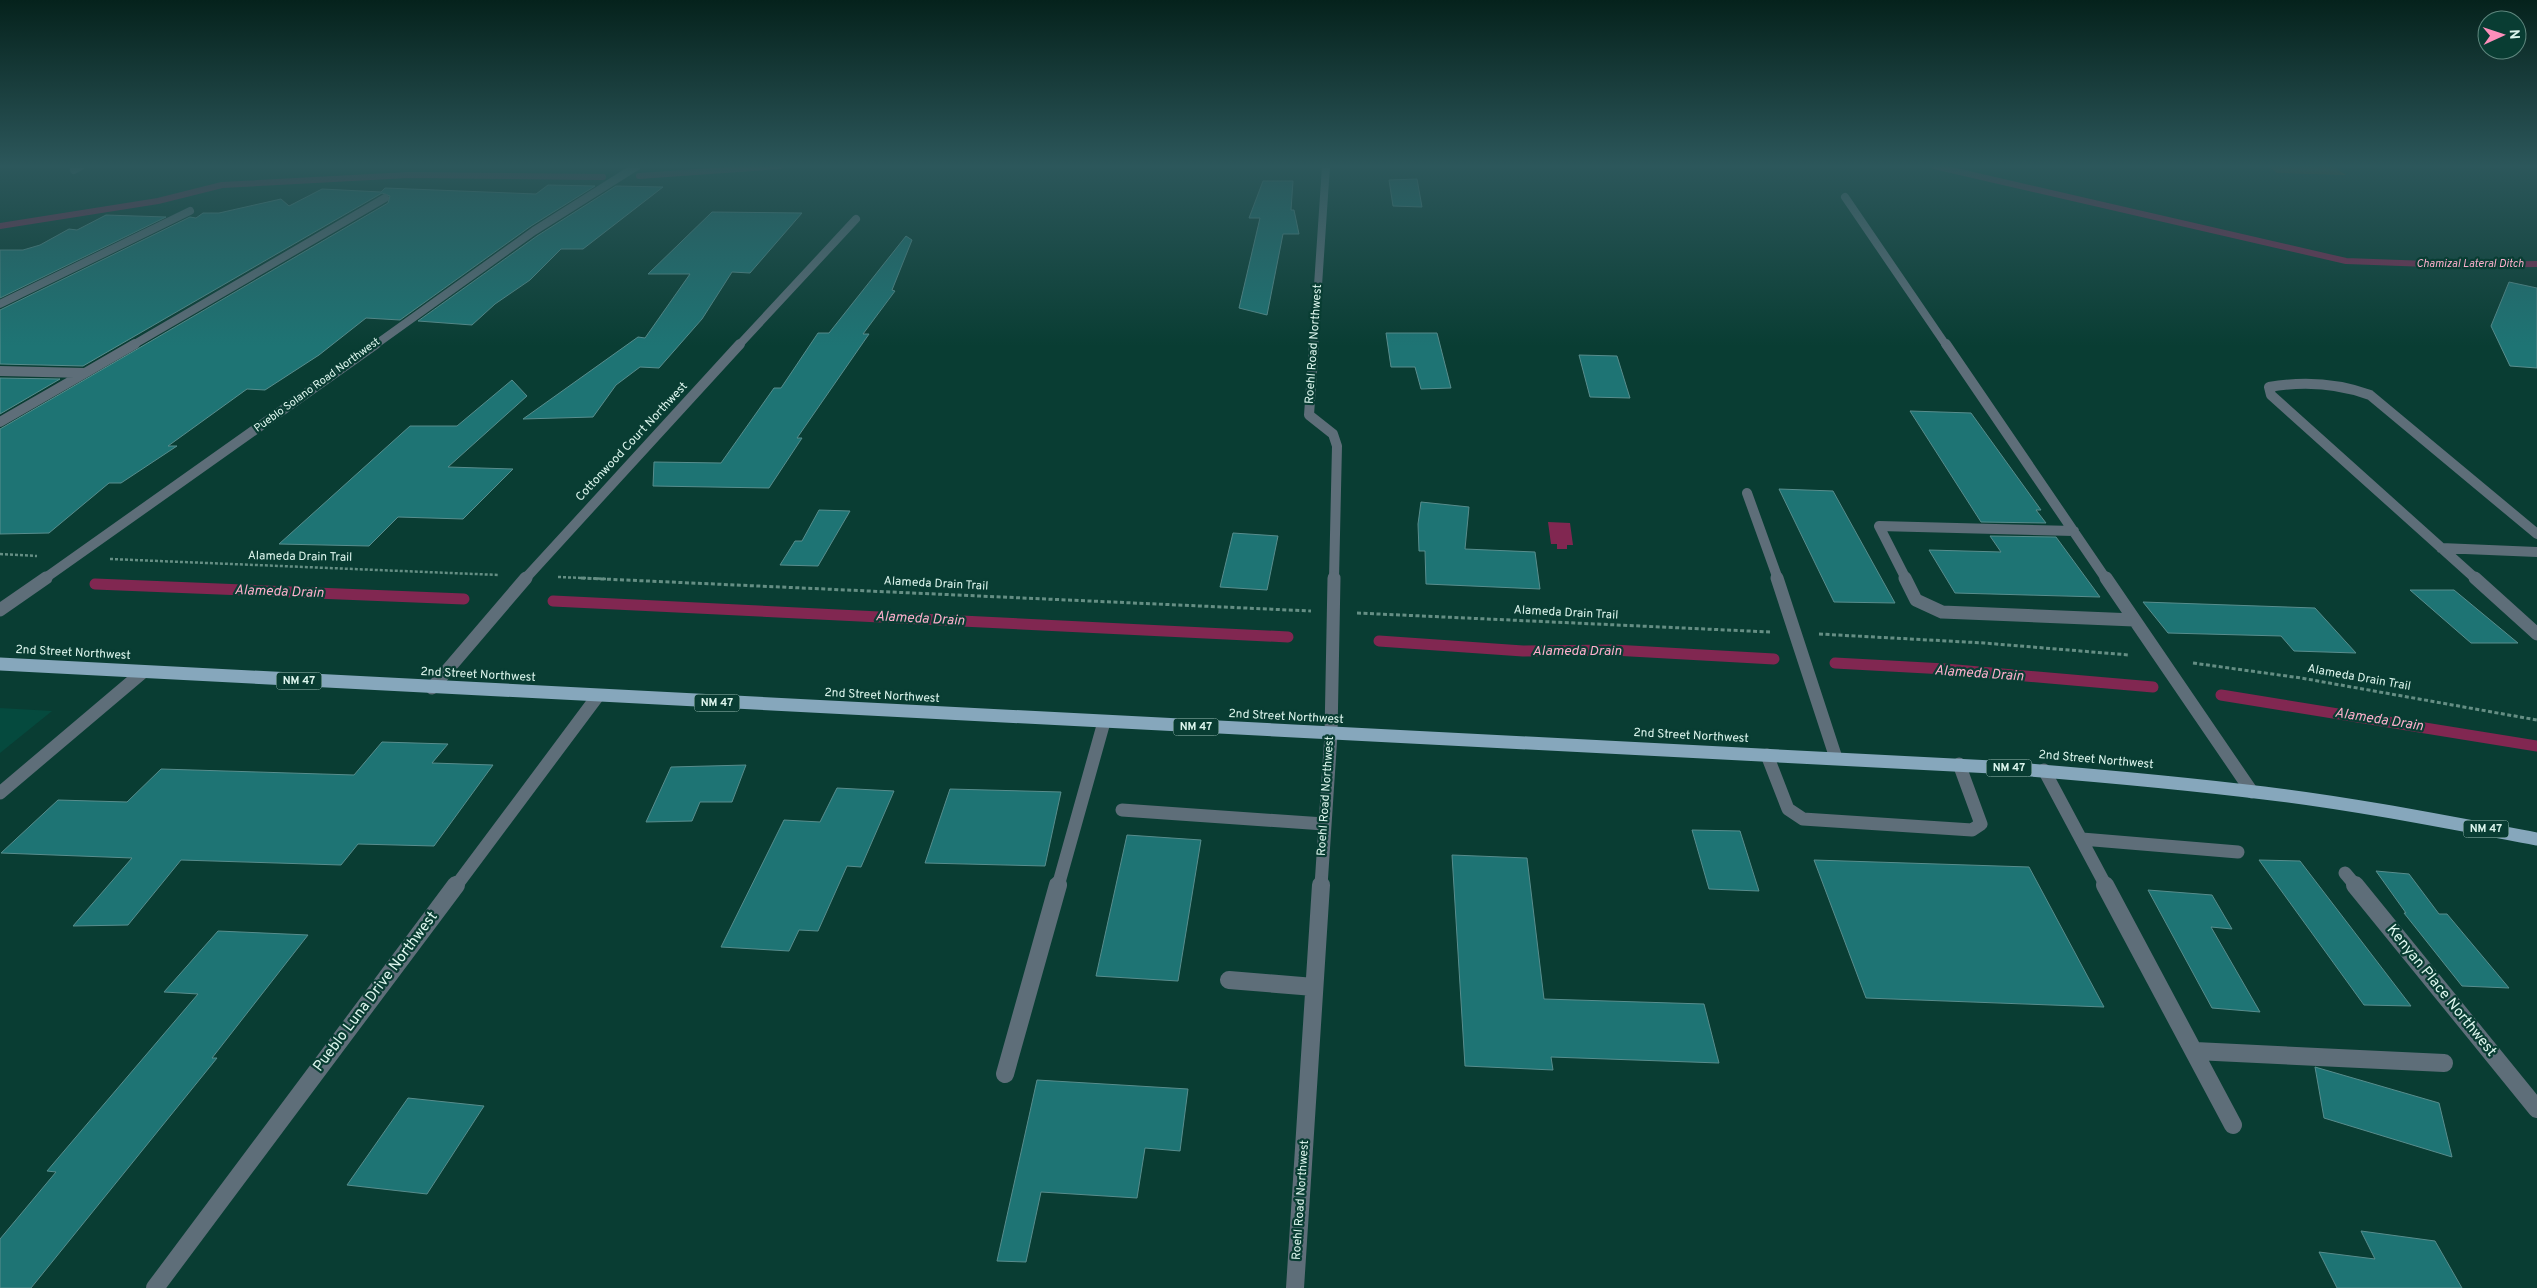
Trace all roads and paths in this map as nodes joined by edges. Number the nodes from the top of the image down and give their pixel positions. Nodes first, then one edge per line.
1 (159, 226) edge
2 (338, 226) edge
3 (542, 226) edge
4 (849, 226) edge
5 (1322, 226) edge
6 (1865, 226) edge
7 (0, 304) edge
8 (0, 371) edge
9 (85, 374) junction
10 (0, 422) edge
11 (1746, 492) dead end
12 (2074, 531) junction
13 (2537, 534) edge
14 (2441, 548) junction
15 (2537, 552) edge
16 (0, 554) edge
17 (44, 556) dead end
18 (106, 559) dead end
19 (503, 575) dead end
20 (554, 577) dead end
21 (0, 610) edge
22 (1317, 611) dead end
23 (1350, 613) dead end
24 (2134, 620) junction
25 (1772, 632) dead end
26 (1812, 634) dead end
27 (2537, 634) edge
28 (2133, 656) dead end
29 (2186, 662) dead end
30 (0, 664) edge
31 (143, 672) junction
32 (432, 688) junction
33 (598, 697) junction
34 (2537, 720) edge
35 (1104, 722) junction
36 (1330, 734) junction
37 (1767, 755) junction
38 (1836, 758) junction
39 (1959, 764) junction
40 (2044, 770) junction
41 (2252, 792) junction
42 (0, 793) edge
43 (1122, 810) dead end
44 (1324, 824) junction
45 (2082, 839) junction
46 (2537, 839) edge
47 (2238, 852) dead end
48 (2345, 873) dead end
49 (1229, 980) dead end
50 (1314, 987) junction
51 (2195, 1051) junction
52 (2444, 1063) dead end
53 (1005, 1074) dead end
54 (2537, 1109) edge
55 (2233, 1125) dead end
56 (155, 1288) edge
57 (1295, 1288) edge

1 - 7 street
2 - 9 street
3 - 21 street, Pueblo Solano Road Northwest
4 - 32 street, Cottonwood Court Northwest
5 - 36 street, Roehl Road Northwest
6 - 12 street
8 - 9 street
9 - 10 street
11 - 38 street
12 - 24 street
12 - 24 street
13 - 14 street
14 - 15 street
14 - 27 street
16 - 17 path
18 - 19 path, Alameda Drain Trail
20 - 22 path, Alameda Drain Trail
23 - 25 path, Alameda Drain Trail
24 - 41 street
26 - 28 path
29 - 34 path, Alameda Drain Trail
30 - 31 main road, 2nd Street Northwest / NM 47
31 - 32 main road, 2nd Street Northwest / NM 47
31 - 42 street
32 - 33 main road, 2nd Street Northwest / NM 47
33 - 35 main road, 2nd Street Northwest / NM 47
33 - 56 street, Pueblo Luna Drive Northwest
35 - 36 main road, 2nd Street Northwest / NM 47
35 - 53 street
36 - 37 main road, 2nd Street Northwest / NM 47
36 - 44 street, Roehl Road Northwest
37 - 38 main road, 2nd Street Northwest / NM 47
37 - 39 street
38 - 39 main road, 2nd Street Northwest / NM 47
39 - 40 main road, 2nd Street Northwest / NM 47
40 - 41 main road, 2nd Street Northwest / NM 47
40 - 45 street
41 - 46 main road, 2nd Street Northwest / NM 47
43 - 44 street
44 - 50 street, Roehl Road Northwest
45 - 47 street
45 - 51 street
48 - 54 street, Kenyan Place Northwest
49 - 50 street
50 - 57 street, Roehl Road Northwest
51 - 52 street
51 - 55 street

